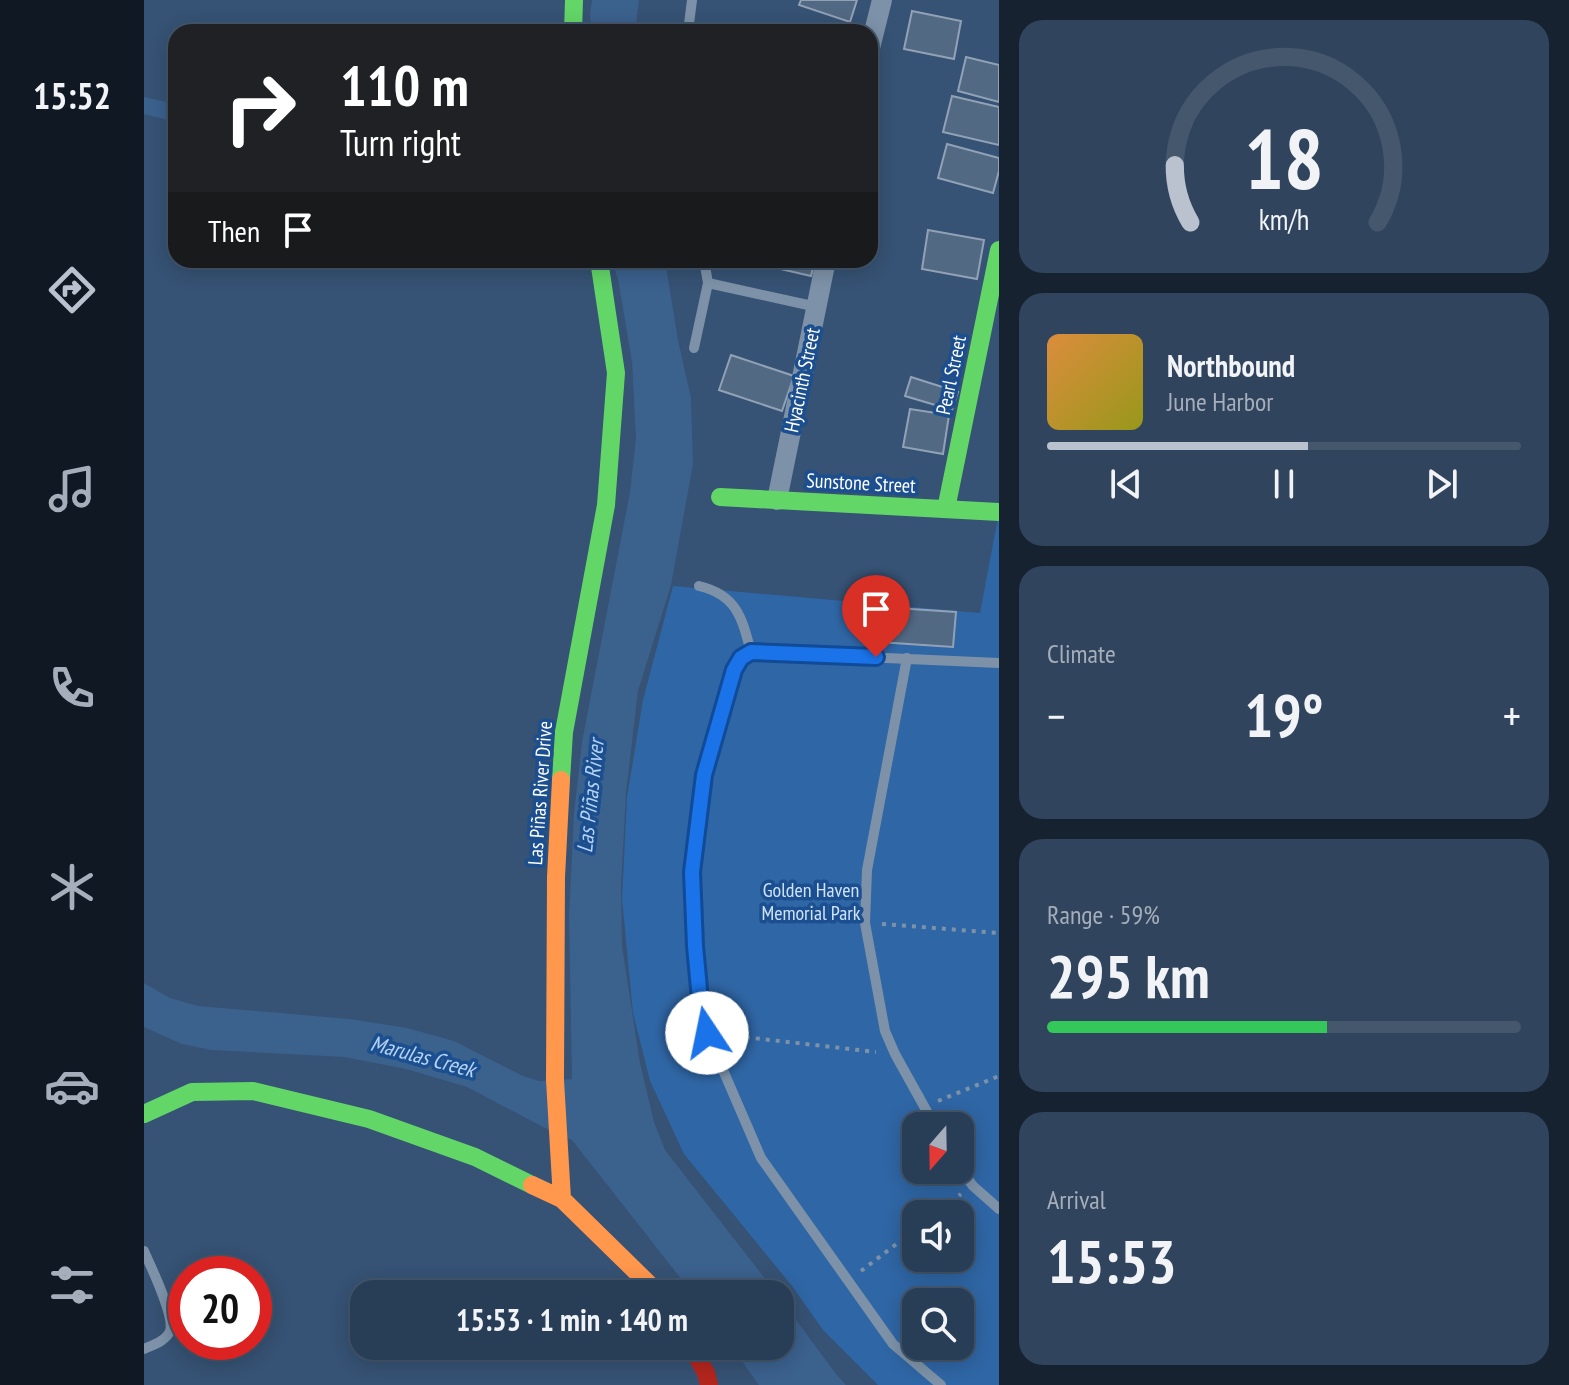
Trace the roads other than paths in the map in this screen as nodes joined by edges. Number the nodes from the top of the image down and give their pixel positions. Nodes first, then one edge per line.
1 (574, 0) edge
2 (692, 0) edge
3 (882, 0) edge
4 (573, 24) edge
5 (689, 24) edge
6 (876, 24) edge
7 (998, 258) edge
8 (600, 268) edge
9 (705, 268) edge
10 (824, 268) edge
11 (708, 283) junction
12 (817, 307) junction
13 (694, 348) dead end
14 (720, 497) dead end
15 (777, 500) junction
16 (946, 509) junction
17 (999, 512) edge
18 (699, 586) dead end
19 (751, 652) junction
20 (907, 658) junction
21 (999, 663) edge
22 (928, 1112) edge
23 (144, 1114) edge
24 (972, 1184) edge
25 (562, 1199) junction
26 (999, 1209) edge
27 (144, 1251) edge
28 (645, 1280) edge
29 (144, 1349) edge
30 (699, 1360) edge
31 (709, 1385) edge
32 (941, 1385) edge

1 - 4 street
2 - 5 lane
3 - 6 street
7 - 16 street, Pearl Street
8 - 25 street, Las Piñas River Drive
9 - 11 lane
10 - 12 street, Hyacinth Street
11 - 12 lane
11 - 13 lane
12 - 15 street, Hyacinth Street
14 - 15 street, Sunstone Street
15 - 16 street, Sunstone Street
16 - 17 street, Sunstone Street
18 - 19 lane
19 - 20 lane
19 - 32 lane
20 - 21 lane
20 - 22 lane
23 - 25 street
24 - 26 lane
25 - 28 street
27 - 29 lane
30 - 31 street

